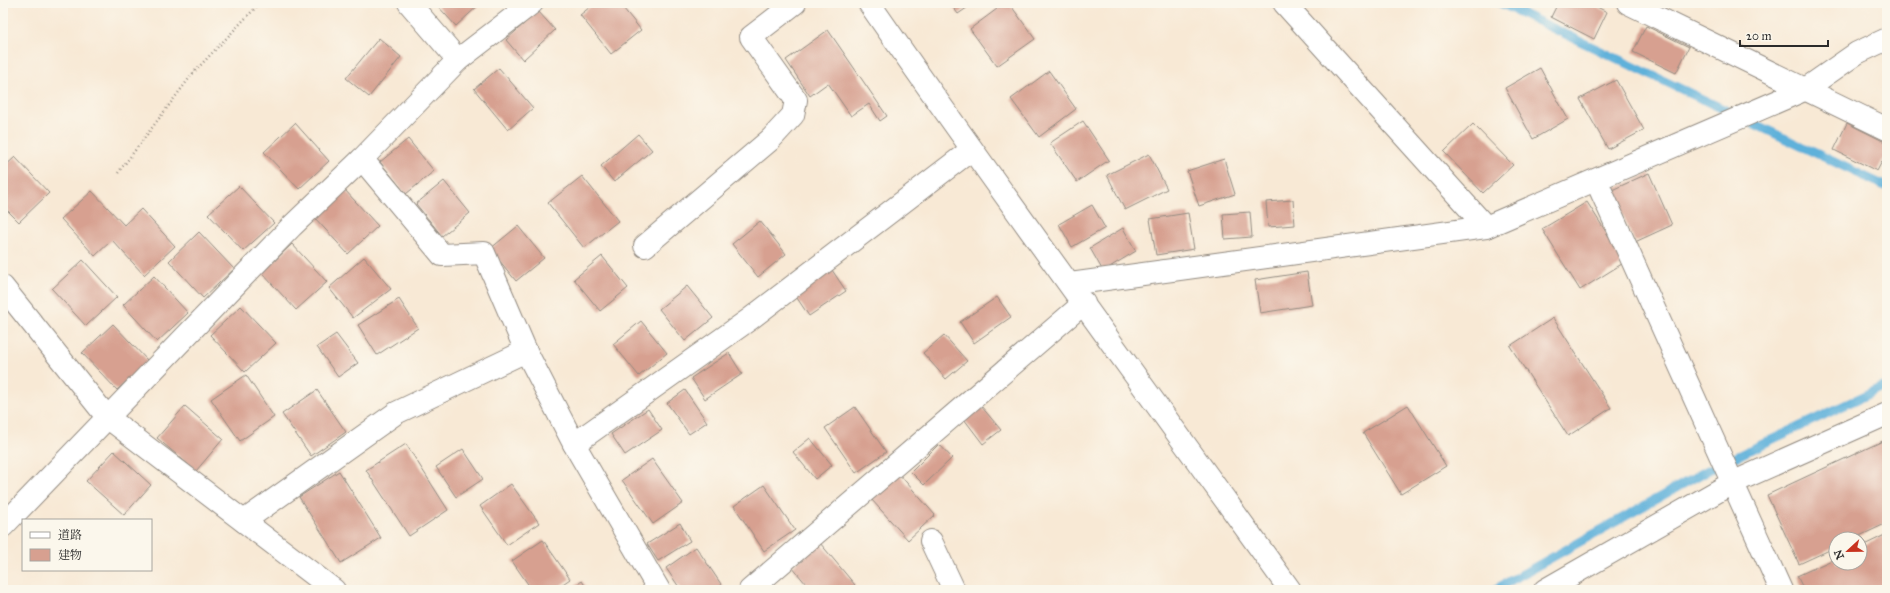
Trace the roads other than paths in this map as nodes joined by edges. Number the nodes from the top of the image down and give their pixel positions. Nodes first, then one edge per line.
1 (409, 3) edge
2 (532, 3) edge
3 (795, 3) edge
4 (869, 3) edge
5 (1284, 3) edge
6 (1628, 3) edge
7 (1887, 39) edge
8 (458, 60) junction
9 (1804, 90) junction
10 (1887, 129) edge
11 (971, 150) junction
12 (362, 159) junction
13 (1596, 180) junction
14 (1486, 227) junction
15 (645, 246) dead end
16 (1070, 284) junction
17 (3, 287) edge
18 (1084, 303) junction
19 (526, 351) junction
20 (1887, 414) edge
21 (107, 417) junction
22 (574, 444) junction
23 (1732, 484) junction
24 (244, 521) junction
25 (3, 526) edge
26 (931, 540) dead end
27 (334, 590) edge
28 (659, 590) edge
29 (750, 590) edge
30 (954, 590) edge
31 (1290, 590) edge
32 (1545, 590) edge
33 (1781, 590) edge

1 - 8 street
2 - 8 street
3 - 15 street
4 - 11 street
5 - 14 street
6 - 9 street
7 - 9 street
8 - 12 street
9 - 10 street
9 - 13 street
11 - 16 street
11 - 22 street
12 - 19 street
12 - 21 street
13 - 14 street
13 - 23 street
14 - 16 street
16 - 18 street
17 - 21 street
18 - 29 street
18 - 31 street
19 - 22 street
19 - 24 street
20 - 23 street
21 - 24 street
21 - 25 street
22 - 28 street
23 - 32 street
23 - 33 street
24 - 27 street
26 - 30 street

